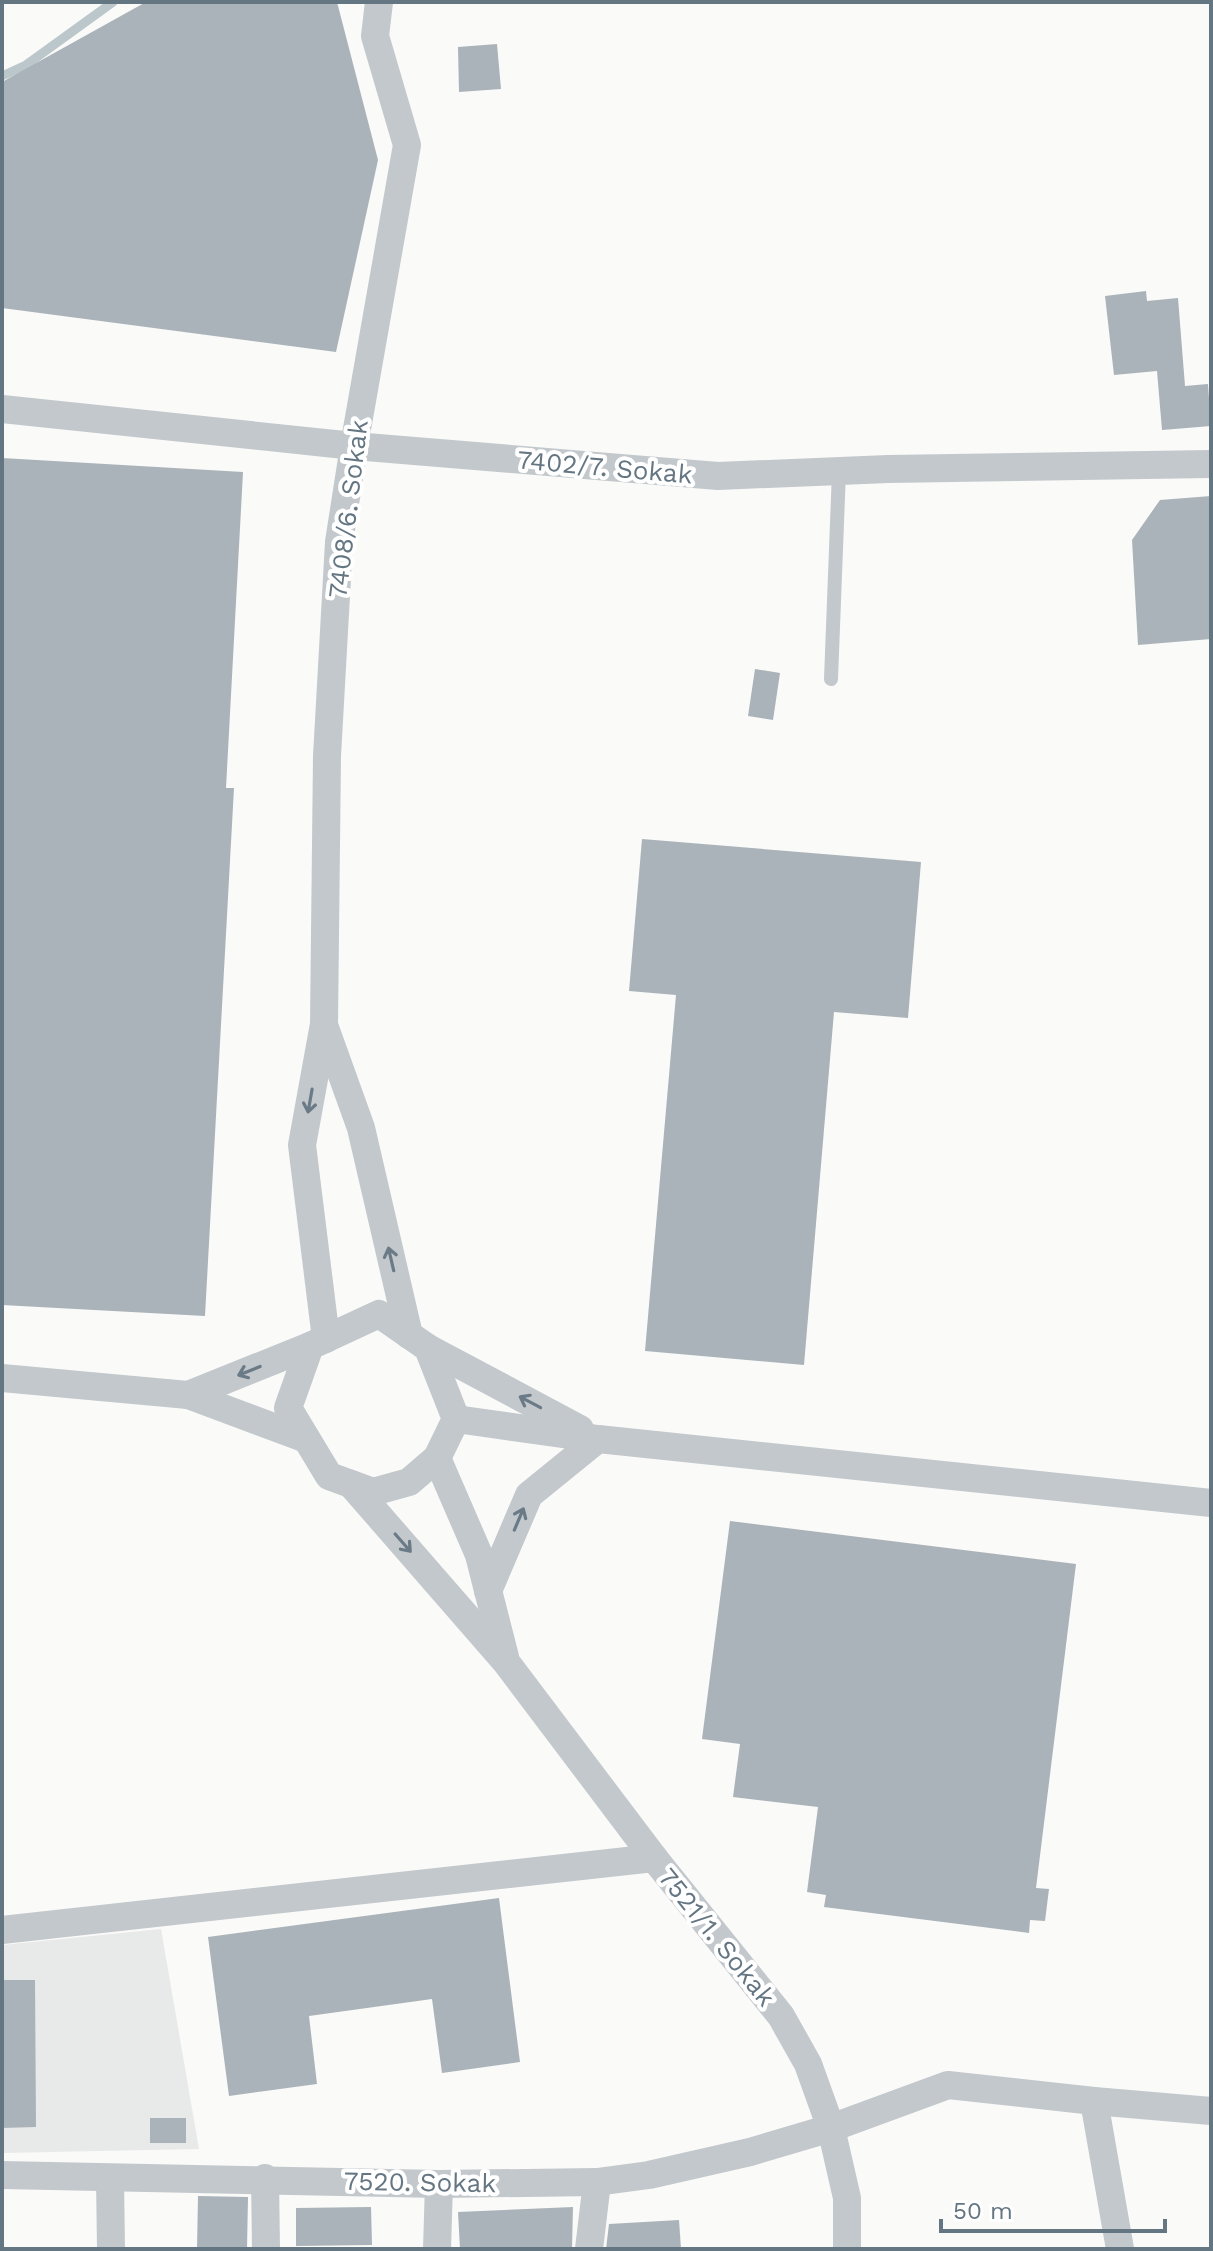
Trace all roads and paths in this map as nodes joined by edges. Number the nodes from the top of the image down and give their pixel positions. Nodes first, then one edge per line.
1 (379, 2) edge
2 (2, 409) edge
3 (354, 446) junction
4 (1211, 464) edge
5 (839, 471) junction
6 (831, 679) dead end
7 (324, 1024) junction
8 (318, 1342) junction
9 (418, 1342) junction
10 (2, 1378) edge
11 (188, 1395) junction
12 (456, 1419) junction
13 (306, 1439) junction
14 (598, 1439) junction
15 (437, 1458) junction
16 (351, 1484) junction
17 (1211, 1503) edge
18 (488, 1591) junction
19 (506, 1662) junction
20 (654, 1858) junction
21 (2, 1930) edge
22 (1094, 2101) junction
23 (1211, 2111) edge
24 (831, 2128) junction
25 (2, 2175) edge
26 (110, 2178) junction
27 (265, 2178) junction
28 (597, 2182) junction
29 (439, 2184) junction
30 (111, 2249) edge
31 (266, 2249) edge
32 (437, 2249) edge
33 (589, 2249) edge
34 (847, 2249) edge
35 (1120, 2249) edge

1 - 3 street, 7408/6. Sokak
2 - 3 street, 7402/7. Sokak
3 - 5 street, 7402/7. Sokak
3 - 7 street, 7408/6. Sokak
4 - 5 street, 7402/7. Sokak
5 - 6 lane
7 -> 8 street
9 -> 7 street
8 - 9 street
8 -> 11 street
8 - 13 street
9 - 12 street
14 -> 9 street
10 - 11 street
11 - 13 street
12 - 14 street
12 - 15 street
13 - 16 street
14 - 17 street
18 -> 14 street
15 - 16 street
15 - 18 street
16 -> 19 street, 7521/1. Sokak
18 - 19 street
19 - 20 street, 7521/1. Sokak
20 - 21 street
20 - 24 street, 7521/1. Sokak
22 - 23 street, 7520. Sokak
22 - 24 street, 7520. Sokak
22 - 35 street
24 - 28 street, 7520. Sokak
24 - 34 street, 7521/1. Sokak
25 - 26 street, 7520. Sokak
26 - 27 street, 7520. Sokak
26 - 30 street
27 - 29 street, 7520. Sokak
27 - 31 street
28 - 29 street, 7520. Sokak
28 - 33 street
29 - 32 street

